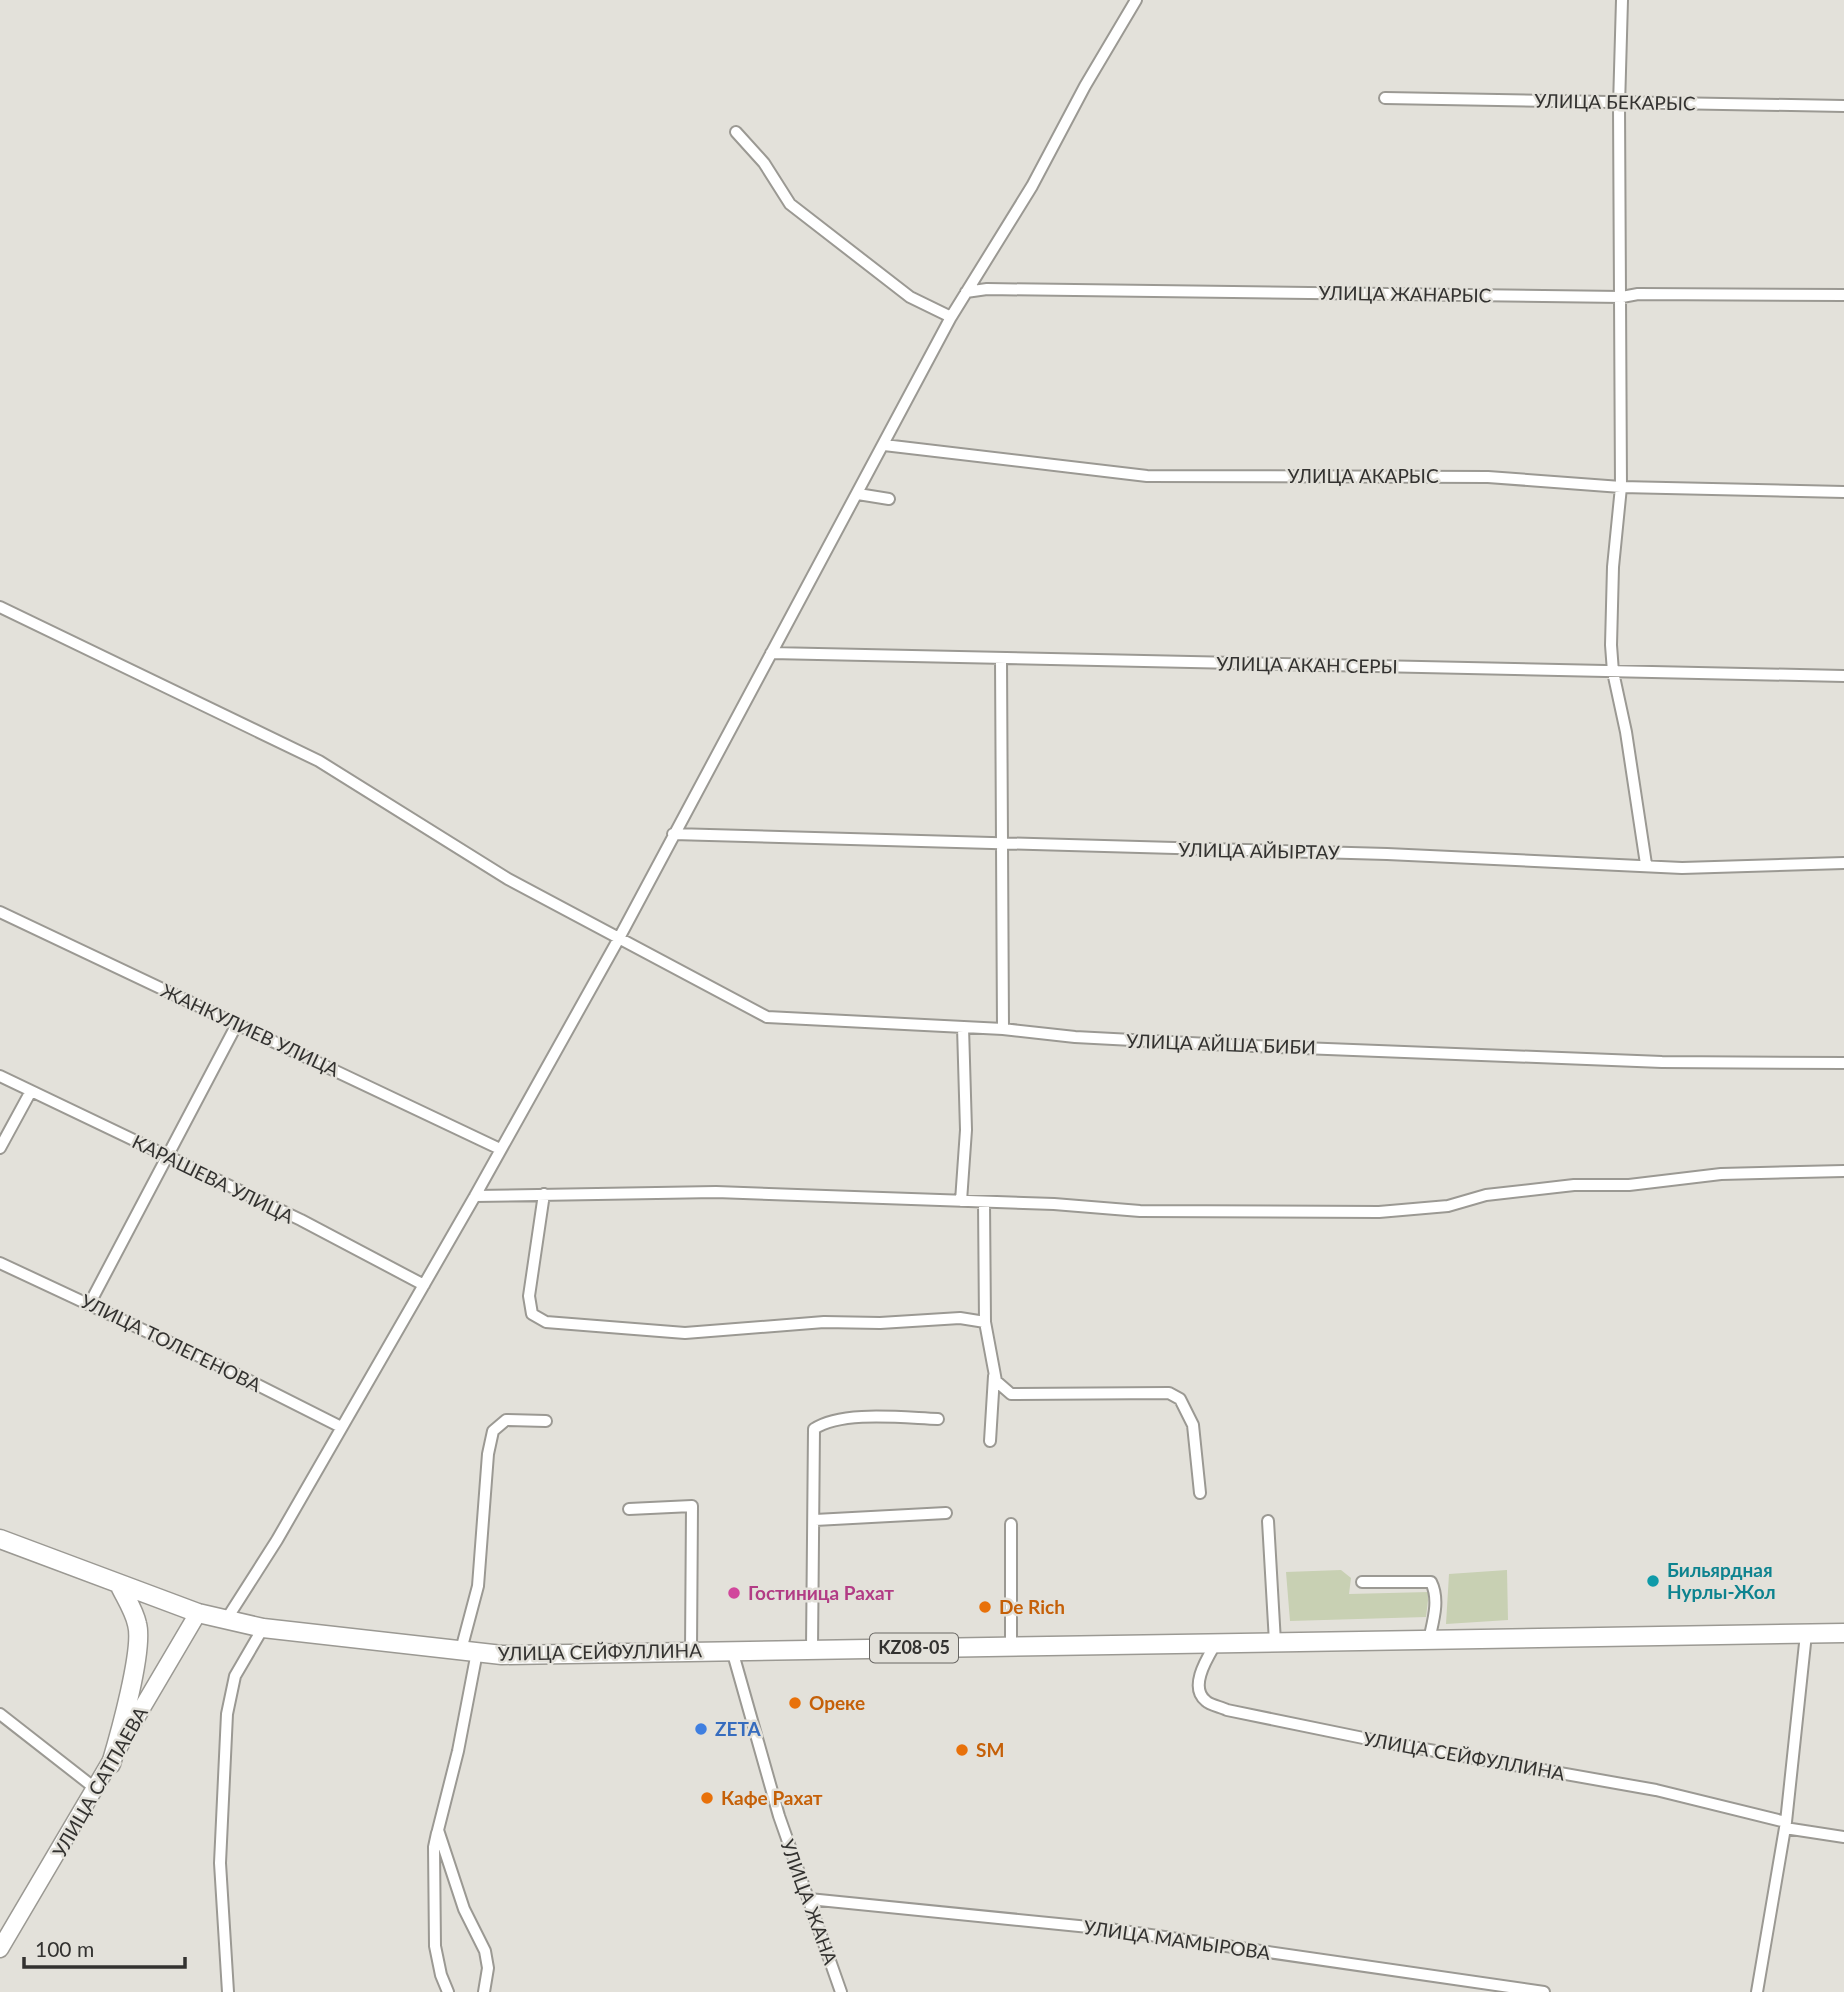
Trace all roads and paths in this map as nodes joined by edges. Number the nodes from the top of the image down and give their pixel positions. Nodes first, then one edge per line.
1 (1136, 0) edge
2 (1622, 0) edge
3 (1385, 98) dead end
4 (1619, 102) junction
5 (1844, 106) edge
6 (736, 132) dead end
7 (966, 292) junction
8 (1844, 295) edge
9 (1622, 297) junction
10 (951, 317) junction
11 (884, 445) junction
12 (1621, 487) junction
13 (1844, 492) edge
14 (858, 494) junction
15 (889, 499) dead end
16 (0, 607) edge
17 (771, 653) junction
18 (1001, 658) junction
19 (1612, 673) junction
20 (1844, 677) edge
21 (673, 834) junction
22 (1002, 845) junction
23 (1844, 863) edge
24 (1646, 864) junction
25 (0, 912) edge
26 (618, 940) junction
27 (237, 1024) junction
28 (963, 1027) junction
29 (1003, 1029) junction
30 (1844, 1063) edge
31 (0, 1076) edge
32 (31, 1091) junction
33 (0, 1149) edge
34 (500, 1149) junction
35 (167, 1156) junction
36 (1844, 1171) edge
37 (544, 1194) junction
38 (475, 1196) junction
39 (961, 1201) junction
40 (984, 1202) junction
41 (0, 1263) edge
42 (424, 1286) junction
43 (90, 1303) junction
44 (985, 1322) junction
45 (994, 1376) junction
46 (938, 1419) dead end
47 (546, 1421) dead end
48 (341, 1427) junction
49 (990, 1441) dead end
50 (1200, 1493) dead end
51 (629, 1509) dead end
52 (946, 1513) dead end
53 (815, 1520) junction
54 (1268, 1521) dead end
55 (1011, 1524) dead end
56 (0, 1539) edge
57 (1362, 1582) dead end
58 (119, 1584) junction
59 (198, 1614) junction
60 (226, 1620) junction
61 (263, 1628) junction
62 (1806, 1633) junction
63 (1844, 1633) edge
64 (1429, 1640) junction
65 (1275, 1642) junction
66 (1216, 1643) junction
67 (1011, 1646) junction
68 (732, 1650) junction
69 (812, 1650) junction
70 (469, 1651) junction
71 (691, 1651) junction
72 (0, 1714) edge
73 (111, 1764) junction
74 (96, 1789) junction
75 (1785, 1825) junction
76 (438, 1830) junction
77 (1844, 1837) edge
78 (809, 1899) junction
79 (0, 1949) edge
80 (228, 1992) edge
81 (448, 1992) edge
82 (484, 1992) edge
83 (841, 1992) edge
84 (1544, 1992) edge
85 (1757, 1992) edge

1 - 7 street
2 - 4 street
3 - 4 street, УЛИЦА БЕКАРЫС
4 - 5 street, УЛИЦА БЕКАРЫС
4 - 9 street
6 - 10 street
7 - 9 street, УЛИЦА ЖАНАРЫС
7 - 10 street
8 - 9 street, УЛИЦА ЖАНАРЫС
9 - 12 street
10 - 11 street
11 - 12 street, УЛИЦА АКАРЫС
11 - 14 street
12 - 13 street, УЛИЦА АКАРЫС
12 - 19 street
14 - 15 street
14 - 17 street
16 - 26 street, УЛИЦА АЙША БИБИ
17 - 18 street, УЛИЦА АКАН СЕРЫ
17 - 21 street
18 - 19 street, УЛИЦА АКАН СЕРЫ
18 - 22 street
19 - 20 street, УЛИЦА АКАН СЕРЫ
19 - 24 street
21 - 22 street, УЛИЦА АЙЫРТАУ
21 - 26 street
22 - 24 street, УЛИЦА АЙЫРТАУ
22 - 29 street
23 - 24 street, УЛИЦА АЙЫРТАУ
25 - 27 street, ЖАНКУЛИЕВ УЛИЦА
26 - 28 street, УЛИЦА АЙША БИБИ
26 - 34 street
27 - 34 street, ЖАНКУЛИЕВ УЛИЦА
27 - 35 street
28 - 29 street, УЛИЦА АЙША БИБИ
28 - 39 street
29 - 30 street, УЛИЦА АЙША БИБИ
31 - 32 street, КАРАШЕВА УЛИЦА
32 - 33 street
32 - 35 street, КАРАШЕВА УЛИЦА
34 - 38 street
35 - 42 street, КАРАШЕВА УЛИЦА
35 - 43 street
36 - 40 street
37 - 38 street
37 - 39 street
37 - 44 street
38 - 42 street
39 - 40 street
40 - 44 street
41 - 43 street, УЛИЦА ТОЛЕГЕНОВА
42 - 48 street
43 - 48 street, УЛИЦА ТОЛЕГЕНОВА
44 - 45 street
45 - 49 street
45 - 50 street
46 - 53 street
47 - 70 street
48 - 60 street
51 - 71 street
52 - 53 street
53 - 69 street
54 - 65 street
55 - 67 street
56 - 58 main road, УЛИЦА СЕЙФУЛЛИНА / KZ08-05
57 - 64 street
58 - 59 main road, УЛИЦА СЕЙФУЛЛИНА / KZ08-05
58 - 73 main road
59 - 60 main road, УЛИЦА СЕЙФУЛЛИНА / KZ08-05
59 - 73 street, УЛИЦА САТПАЕВА
60 - 61 main road, УЛИЦА СЕЙФУЛЛИНА / KZ08-05
61 - 70 main road, УЛИЦА СЕЙФУЛЛИНА / KZ08-05
61 - 80 street
62 - 63 main road, УЛИЦА СЕЙФУЛЛИНА / KZ08-05
62 - 64 main road, УЛИЦА СЕЙФУЛЛИНА / KZ08-05
62 - 75 street
64 - 65 main road, УЛИЦА СЕЙФУЛЛИНА / KZ08-05
65 - 66 main road, УЛИЦА СЕЙФУЛЛИНА / KZ08-05
66 - 67 main road, УЛИЦА СЕЙФУЛЛИНА / KZ08-05
66 - 75 street, УЛИЦА СЕЙФУЛЛИНА
67 - 69 main road, УЛИЦА СЕЙФУЛЛИНА / KZ08-05
68 - 69 main road, УЛИЦА СЕЙФУЛЛИНА / KZ08-05
68 - 71 main road, УЛИЦА СЕЙФУЛЛИНА / KZ08-05
68 - 78 street, УЛИЦА ЖАНА
70 - 71 main road, УЛИЦА СЕЙФУЛЛИНА / KZ08-05
70 - 76 street
72 - 74 street
73 - 74 street, УЛИЦА САТПАЕВА
74 - 79 street, УЛИЦА САТПАЕВА
75 - 77 street, УЛИЦА СЕЙФУЛЛИНА
75 - 85 street
76 - 81 street
76 - 82 street
78 - 83 street, УЛИЦА ЖАНА
78 - 84 street, УЛИЦА МАМЫРОВА

